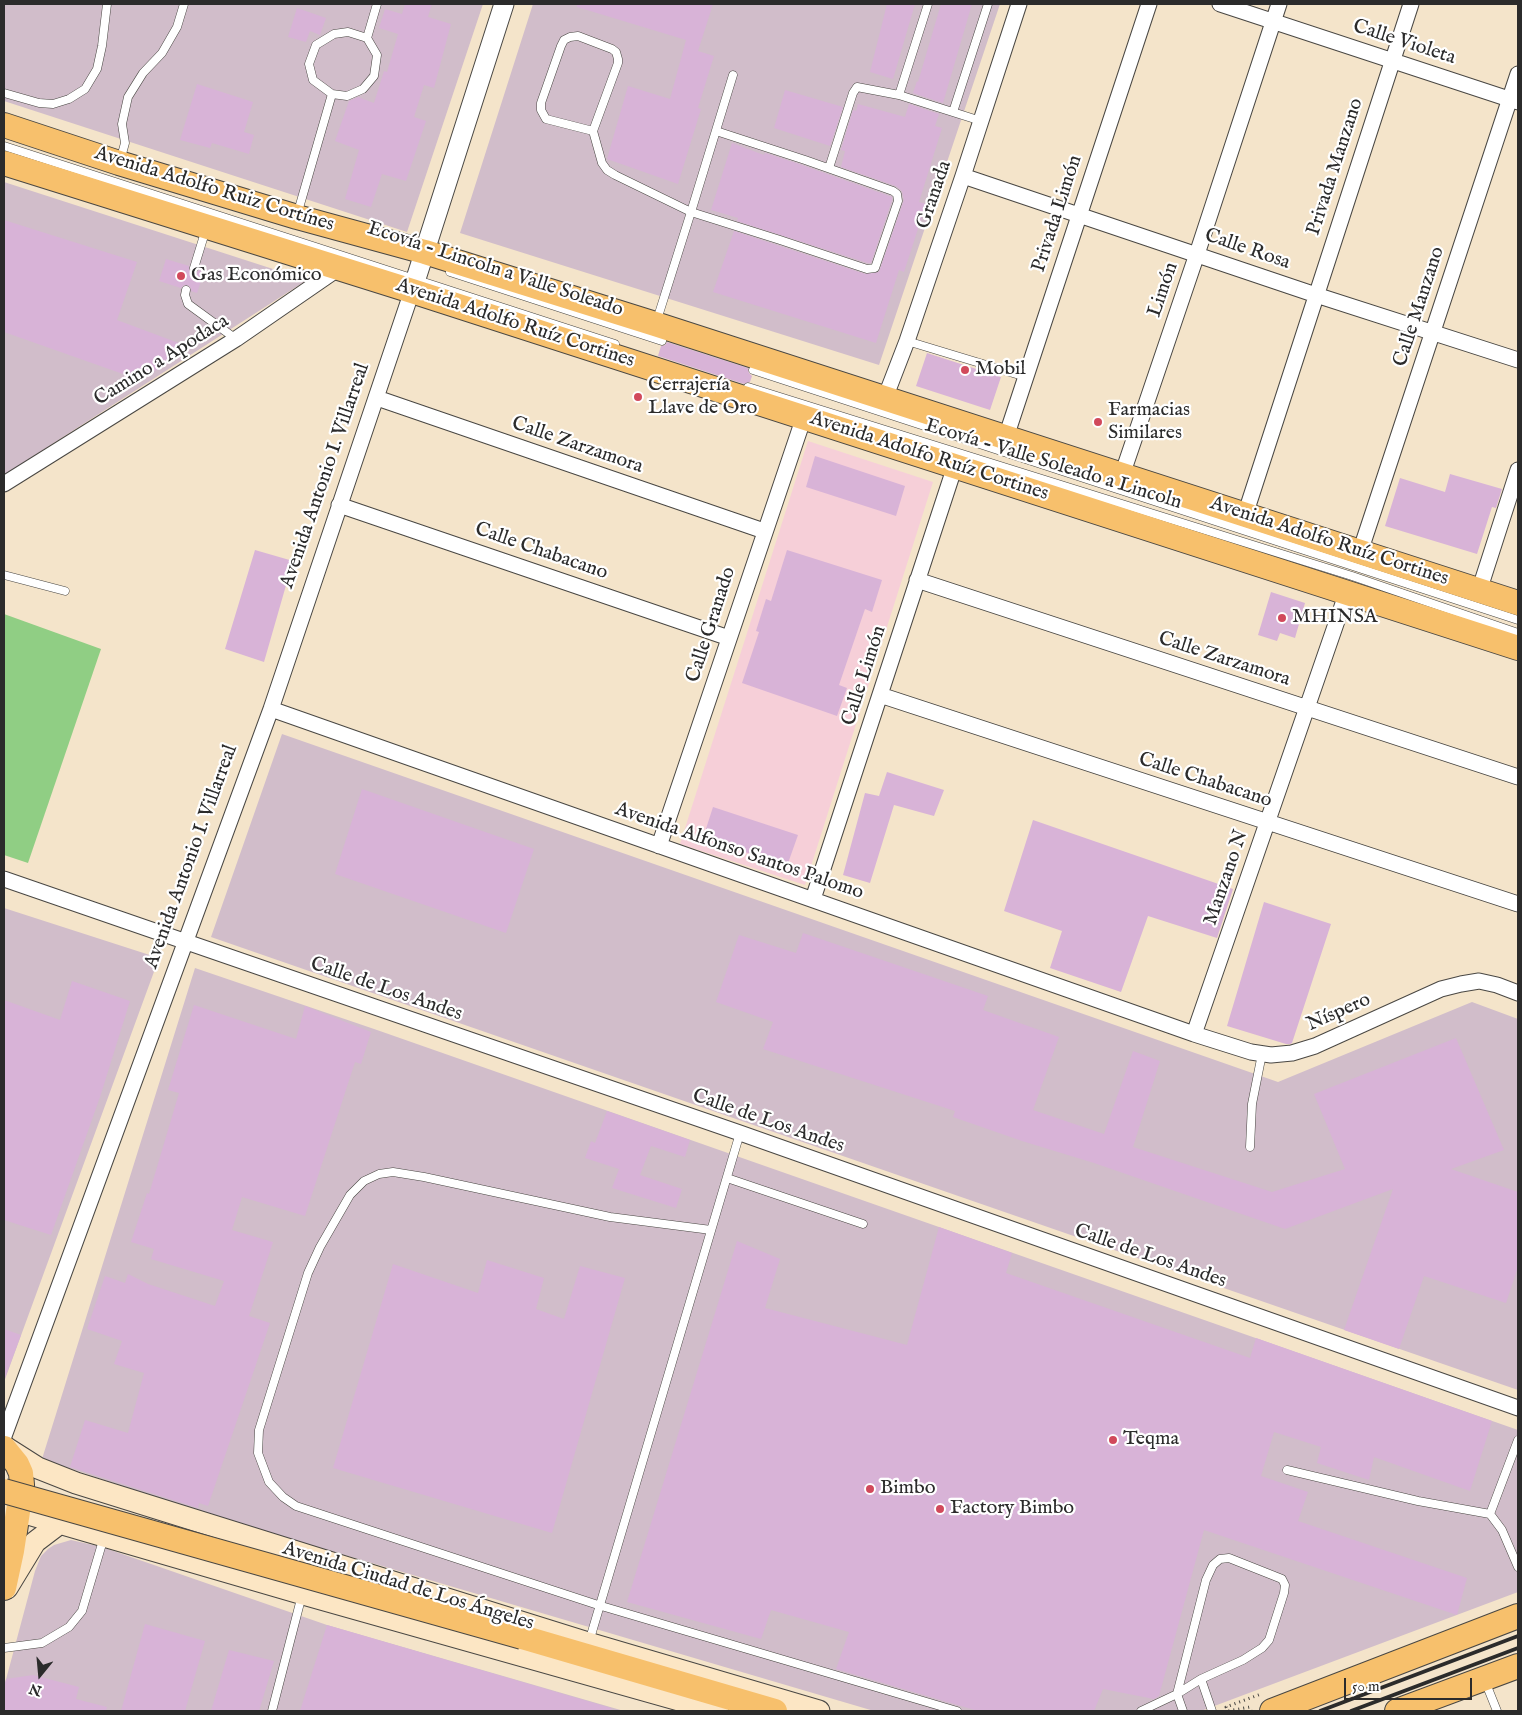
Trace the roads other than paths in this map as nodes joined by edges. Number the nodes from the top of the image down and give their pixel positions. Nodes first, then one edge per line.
1 (107, 4) edge
2 (184, 4) edge
3 (377, 4) edge
4 (504, 4) edge
5 (928, 4) edge
6 (988, 4) edge
7 (1019, 4) edge
8 (1149, 4) edge
9 (1220, 4) edge
10 (1279, 4) edge
11 (1411, 4) edge
12 (1274, 22) junction
13 (367, 38) junction
14 (1392, 61) junction
15 (1518, 74) edge
16 (733, 75) dead end
17 (4, 93) edge
18 (332, 94) junction
19 (899, 95) junction
20 (1514, 101) edge
21 (953, 112) junction
22 (981, 121) junction
23 (4, 126) edge
24 (593, 131) junction
25 (716, 131) junction
26 (4, 146) edge
27 (119, 163) junction
28 (4, 164) edge
29 (829, 168) junction
30 (963, 176) junction
31 (691, 212) junction
32 (1079, 215) junction
33 (297, 217) junction
34 (206, 227) junction
35 (354, 241) dead end
36 (1197, 254) junction
37 (194, 268) dead end
38 (339, 268) junction
39 (422, 268) junction
40 (186, 290) dead end
41 (1316, 295) junction
42 (659, 333) junction
43 (1433, 333) junction
44 (236, 339) junction
45 (907, 341) junction
46 (620, 346) dead end
47 (1518, 360) edge
48 (753, 370) dead end
49 (1026, 377) junction
50 (748, 387) dead end
51 (377, 398) junction
52 (885, 398) junction
53 (804, 417) junction
54 (1006, 437) junction
55 (955, 466) junction
56 (1518, 470) edge
57 (1122, 475) junction
58 (4, 484) edge
59 (339, 505) junction
60 (1245, 515) junction
61 (764, 531) junction
62 (1360, 552) junction
63 (4, 575) edge
64 (918, 580) junction
65 (65, 591) dead end
66 (1479, 591) junction
67 (1347, 592) junction
68 (1518, 603) edge
69 (1518, 620) edge
70 (1518, 633) edge
71 (729, 638) junction
72 (1518, 648) edge
73 (880, 695) junction
74 (1308, 708) junction
75 (271, 709) junction
76 (1518, 778) edge
77 (1268, 822) junction
78 (659, 846) junction
79 (4, 879) edge
80 (813, 899) junction
81 (1518, 904) edge
82 (185, 942) junction
83 (1518, 993) edge
84 (1194, 1034) junction
85 (1262, 1054) junction
86 (740, 1133) junction
87 (1250, 1147) dead end
88 (727, 1178) junction
89 (863, 1224) dead end
90 (711, 1230) junction
91 (1518, 1408) edge
92 (4, 1436) edge
93 (1518, 1440) edge
94 (4, 1447) edge
95 (1287, 1470) dead end
96 (4, 1491) edge
97 (11, 1509) edge
98 (1490, 1514) junction
99 (60, 1523) junction
100 (105, 1535) junction
101 (1518, 1567) edge
102 (4, 1588) edge
103 (4, 1593) edge
104 (303, 1594) junction
105 (598, 1605) junction
106 (1518, 1616) edge
107 (588, 1642) junction
108 (4, 1648) edge
109 (1518, 1666) edge
110 (1201, 1679) junction
111 (1484, 1679) junction
112 (1177, 1694) junction
113 (1262, 1707) edge
114 (272, 1711) edge
115 (718, 1711) edge
116 (776, 1711) edge
117 (819, 1711) edge
118 (957, 1711) edge
119 (1141, 1711) edge
120 (1183, 1711) edge
121 (1212, 1711) edge
122 (1397, 1711) edge
123 (1497, 1711) edge

1 - 17 lane
2 - 27 lane
3 - 13 lane
4 - 39 street, Avenida Antonio I. Villarreal
5 - 19 lane
6 - 21 lane
7 - 22 street, Granada
8 - 32 street, Privada Limón
9 - 12 street, Calle Violeta
10 - 12 street, Limón
11 - 14 street, Privada Manzano
12 - 14 street, Calle Violeta
12 - 36 street, Limón
13 - 18 lane
13 - 18 lane
14 - 20 street, Calle Violeta
14 - 41 street, Privada Manzano
15 - 20 street, Calle Manzano
16 - 25 lane
18 - 33 lane
19 - 21 lane
19 - 29 lane
20 - 43 street, Calle Manzano
21 - 22 lane
22 - 30 street, Granada
23 - 27 main road, Avenida Adolfo Ruiz Cortínes
23 - 35 lane, Ecovía - Lincoln a Valle Soleado
24 - 24 lane
24 - 31 lane
25 - 29 lane
25 - 31 lane
26 - 39 lane
27 - 33 main road, Avenida Adolfo Ruiz Cortínes
28 - 34 main road, Avenida Adolfo Ruiz Cortínes
29 - 31 lane
30 - 32 street, Calle Rosa
30 - 45 street, Granada
31 - 42 lane
32 - 36 street, Calle Rosa
32 - 49 street, Privada Limón
33 - 39 main road, Avenida Adolfo Ruiz Cortínes
34 - 37 lane
34 - 38 main road, Avenida Adolfo Ruiz Cortínes
36 - 41 street, Calle Rosa
36 - 57 street, Limón
38 - 39 main road, Avenida Adolfo Ruíz Cortines
38 - 44 street, Camino a Apodaca
39 - 42 main road, Avenida Adolfo Ruíz Cortines
39 - 46 lane
39 - 51 street, Avenida Antonio I. Villarreal
39 - 53 main road, Avenida Adolfo Ruíz Cortines
40 - 44 lane
41 - 43 street, Calle Rosa
41 - 60 street, Privada Manzano
42 - 52 main road, Avenida Adolfo Ruíz Cortines
43 - 47 street, Calle Rosa
43 - 62 street, Calle Manzano
44 - 58 street, Camino a Apodaca
45 - 49 lane
45 - 52 street, Granada
48 - 69 lane
49 - 54 street, Privada Limón
50 - 70 lane, Ecovía - Valle Soleado a Lincoln
51 - 59 street, Avenida Antonio I. Villarreal
51 - 61 street, Calle Zarzamora
52 - 54 main road, Avenida Adolfo Ruíz Cortines
53 - 55 main road, Avenida Adolfo Ruíz Cortines
53 - 61 street, Calle Granado
54 - 57 main road, Avenida Adolfo Ruíz Cortines
55 - 64 street, Calle Limón
55 - 67 main road, Avenida Adolfo Ruíz Cortines
56 - 66 street
57 - 60 main road, Avenida Adolfo Ruíz Cortines
59 - 71 street, Calle Chabacano
59 - 75 street, Avenida Antonio I. Villarreal
60 - 62 main road, Avenida Adolfo Ruíz Cortines
61 - 71 street, Calle Granado
62 - 66 main road, Avenida Adolfo Ruíz Cortines
63 - 65 lane
64 - 73 street, Calle Limón
64 - 74 street, Calle Zarzamora
66 - 68 main road, Avenida Adolfo Ruíz Cortines
67 - 72 main road, Avenida Adolfo Ruíz Cortines
67 - 74 street, Manzano N
71 - 78 street, Calle Granado
73 - 77 street, Calle Chabacano
73 - 80 street, Calle Limón
74 - 76 street, Calle Zarzamora
74 - 77 street, Manzano N
75 - 78 street, Avenida Alfonso Santos Palomo
75 - 82 street, Avenida Antonio I. Villarreal
77 - 81 street, Calle Chabacano
77 - 84 street, Manzano N
78 - 80 street, Avenida Alfonso Santos Palomo
79 - 82 street, Calle de Los Andes
80 - 84 street, Avenida Alfonso Santos Palomo
82 - 86 street, Calle de Los Andes
82 - 92 street, Avenida Antonio I. Villarreal
83 - 85 street, Níspero
84 - 85 street, Níspero
85 - 87 lane
86 - 88 lane
86 - 91 street, Calle de Los Andes
88 - 89 lane
88 - 90 lane
90 - 105 lane
90 - 105 lane
93 - 98 lane
94 - 97 main road
94 - 107 main road, Avenida Ciudad de Los Ángeles
95 - 98 lane
96 - 116 main road, bridge
97 - 99 main road, Avenida Ciudad de Los Ángeles
97 - 102 main road
98 - 101 lane
99 - 100 main road, Avenida Ciudad de Los Ángeles
99 - 103 main road
100 - 104 main road, Avenida Ciudad de Los Ángeles
100 - 108 lane
104 - 114 lane
104 - 115 main road, Avenida Ciudad de Los Ángeles
105 - 107 lane
105 - 118 lane
106 - 113 main road
107 - 117 main road, Avenida Ciudad de Los Ángeles
109 - 111 main road
110 - 112 lane
110 - 112 lane
110 - 121 lane
111 - 122 main road
111 - 123 lane
112 - 119 lane
112 - 120 lane

